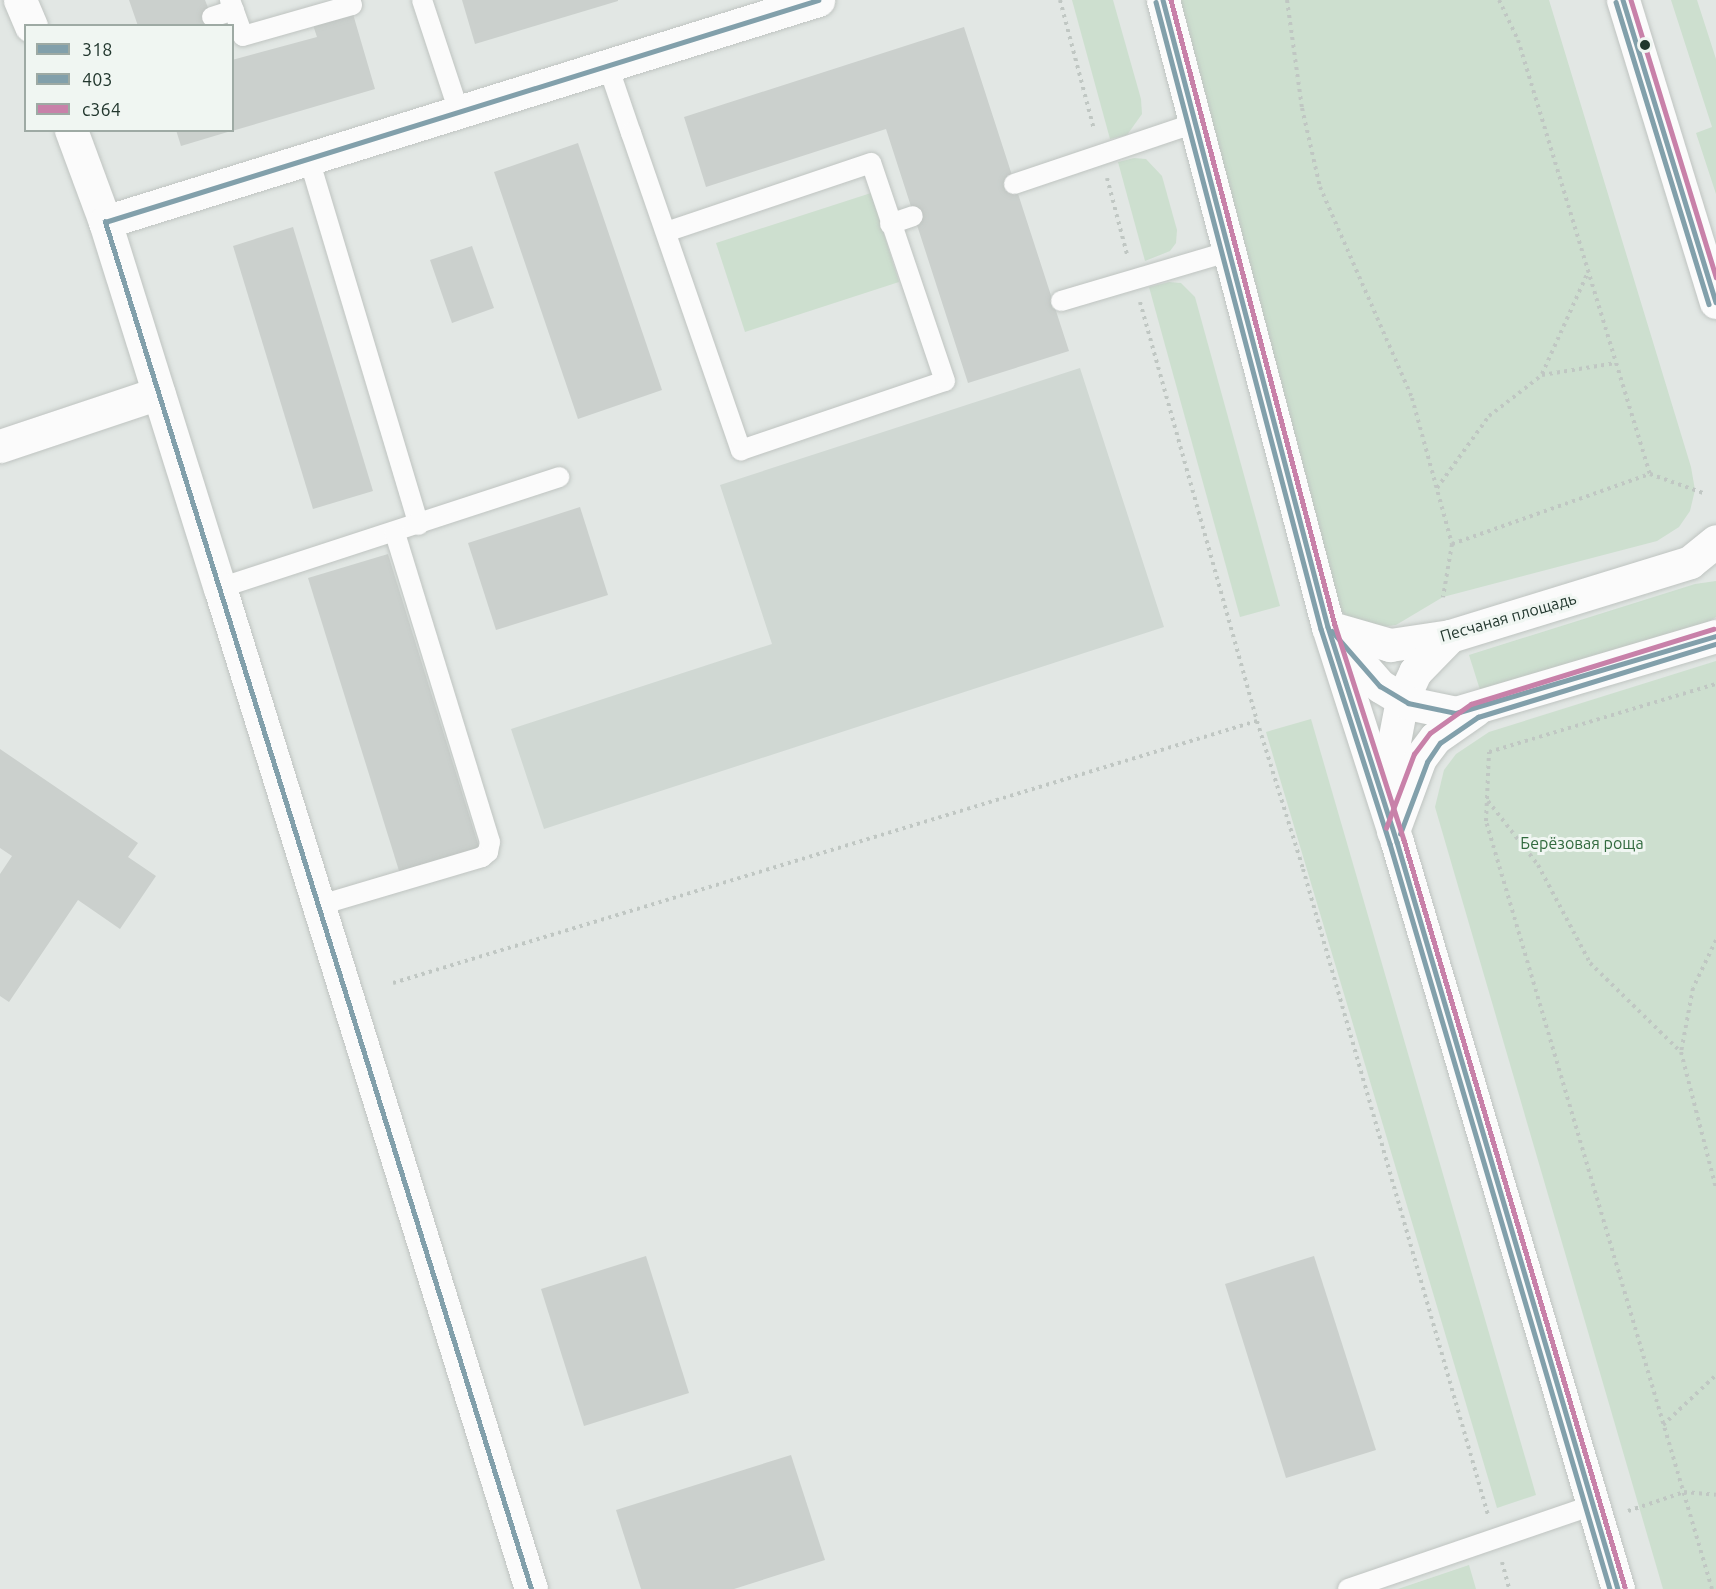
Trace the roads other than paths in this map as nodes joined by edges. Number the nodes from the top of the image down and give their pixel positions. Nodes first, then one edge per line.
1 (20, 0) edge
2 (350, 0) edge
3 (422, 0) edge
4 (818, 0) edge
5 (1163, 0) edge
6 (1623, 0) edge
7 (232, 5) edge
8 (783, 5) edge
9 (212, 17) dead end
10 (30, 24) edge
11 (608, 66) junction
12 (459, 112) junction
13 (1195, 123) junction
14 (72, 132) edge
15 (309, 159) junction
16 (1014, 184) dead end
17 (914, 216) dead end
18 (105, 222) junction
19 (890, 224) junction
20 (666, 232) junction
21 (1231, 251) junction
22 (1061, 301) dead end
23 (1716, 302) edge
24 (158, 393) junction
25 (0, 446) edge
26 (559, 477) dead end
27 (419, 525) junction
28 (395, 533) junction
29 (1716, 541) edge
30 (220, 588) junction
31 (1328, 627) junction
32 (1450, 636) junction
33 (1716, 636) edge
34 (1402, 700) junction
35 (1475, 710) junction
36 (1393, 831) junction
37 (317, 906) junction
38 (1593, 1505) junction
39 (531, 1589) edge
40 (1348, 1589) edge
41 (1618, 1589) edge

1 - 10 street
2 - 7 lane
3 - 12 lane
4 - 8 street
5 - 13 street
6 - 23 street
7 - 9 lane
8 - 11 street
11 - 12 street
11 - 20 lane
12 - 15 street
13 - 16 lane
13 - 21 street
14 - 18 street
15 - 18 street
15 - 27 lane
17 - 19 lane
18 - 24 street
19 - 20 lane
19 - 20 lane
21 - 22 lane
21 - 31 street
24 - 25 street
24 - 30 street
26 - 27 lane
27 - 28 lane
28 - 30 lane
28 - 37 lane
29 - 32 street, Песчаная площадь
30 - 37 street
31 - 32 street, Песчаная площадь
31 - 34 street
31 - 36 street
32 - 34 street
33 - 35 street
34 - 35 street
34 - 36 street
35 - 36 street
36 - 38 street
37 - 39 street
38 - 40 lane
38 - 41 street

